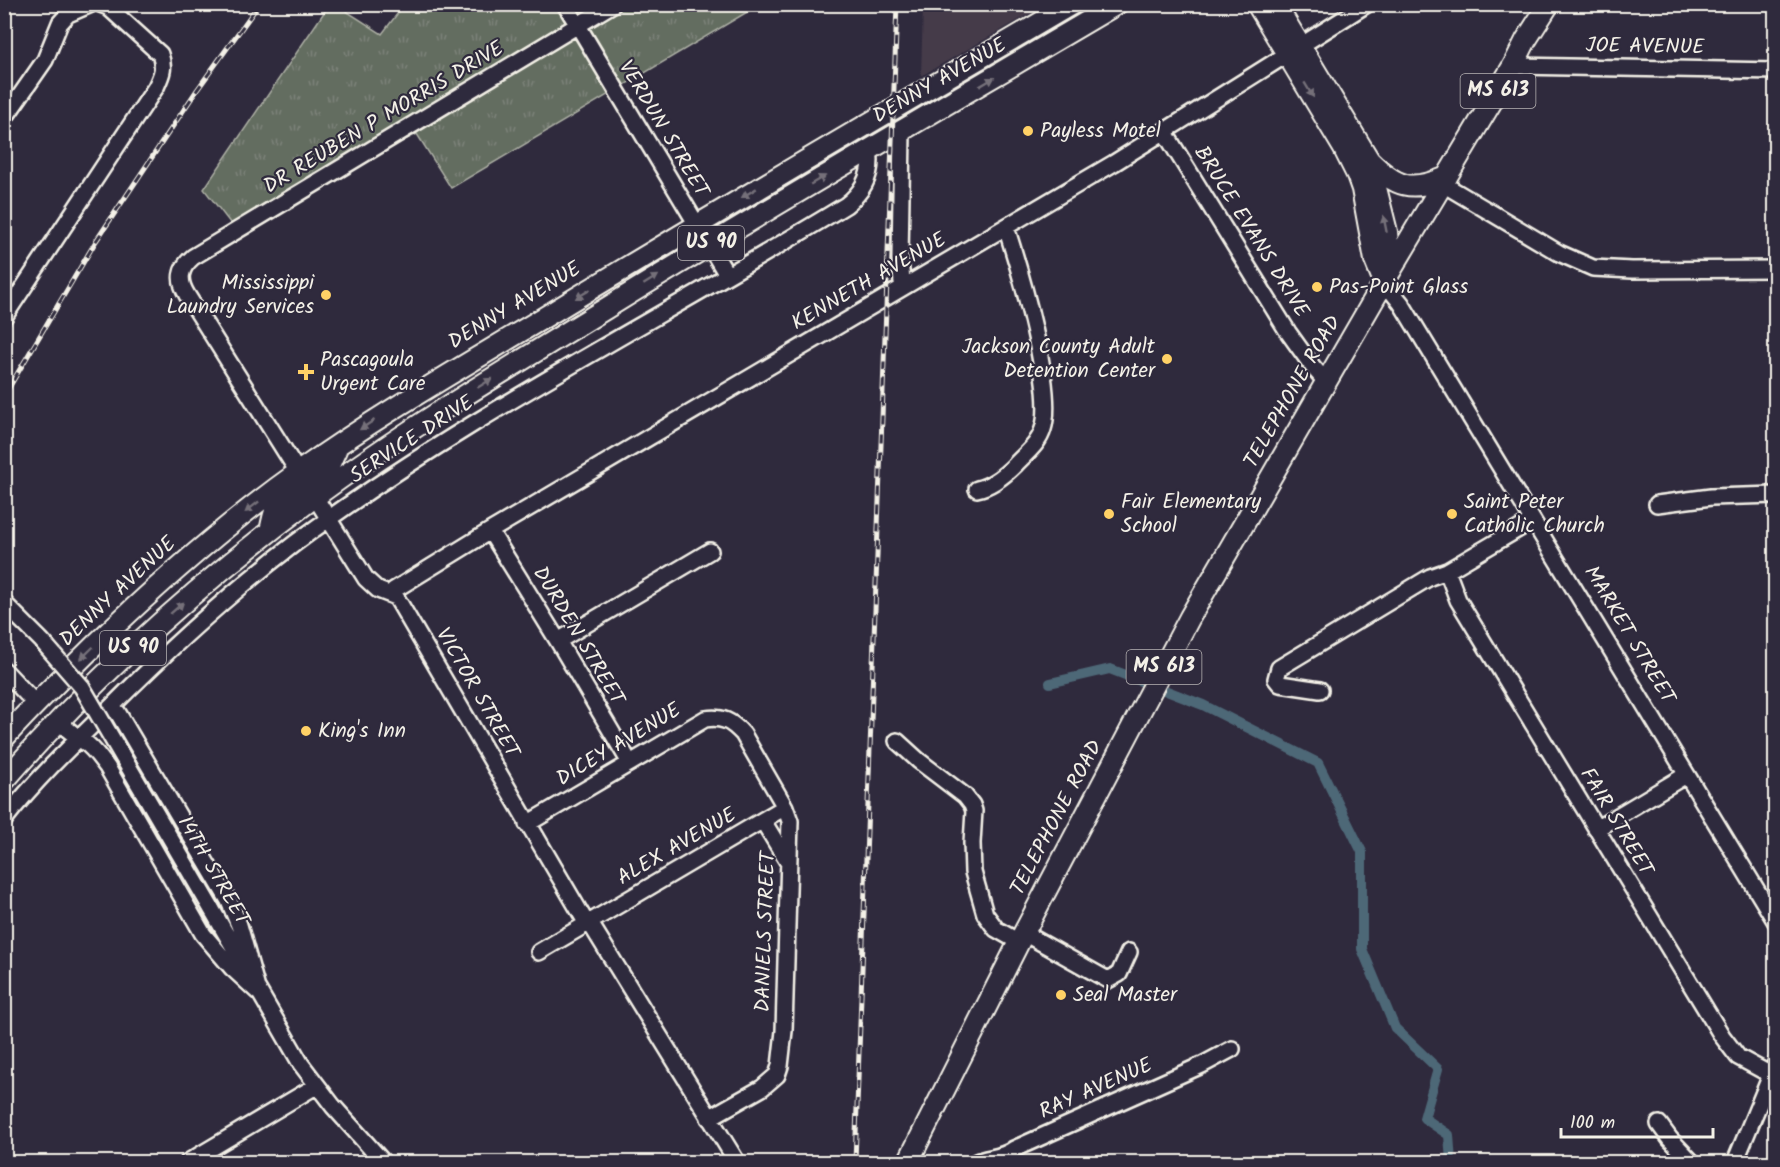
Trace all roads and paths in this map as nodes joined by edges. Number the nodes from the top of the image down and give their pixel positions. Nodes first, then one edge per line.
1 (91, 4) edge
2 (100, 4) edge
3 (565, 4) edge
4 (613, 4) edge
5 (1072, 4) edge
6 (1117, 4) edge
7 (1257, 4) edge
8 (1275, 4) edge
9 (1368, 4) edge
10 (1549, 4) edge
11 (577, 26) junction
12 (1294, 50) junction
13 (1513, 66) junction
14 (1776, 70) edge
15 (4, 119) edge
16 (1164, 131) junction
17 (902, 132) junction
18 (869, 150) junction
19 (1369, 160) junction
20 (1445, 181) junction
21 (696, 225) junction
22 (1006, 226) junction
23 (708, 244) junction
24 (1776, 269) edge
25 (727, 274) junction
26 (1384, 282) junction
27 (904, 286) junction
28 (4, 317) edge
29 (1327, 383) junction
30 (339, 444) junction
31 (298, 472) junction
32 (977, 489) dead end
33 (1776, 495) edge
34 (315, 497) junction
35 (1657, 504) dead end
36 (329, 520) junction
37 (1532, 521) junction
38 (270, 531) junction
39 (490, 531) junction
40 (710, 551) dead end
41 (1447, 571) junction
42 (392, 594) junction
43 (4, 603) edge
44 (558, 641) junction
45 (4, 670) edge
46 (53, 686) junction
47 (1320, 690) dead end
48 (36, 703) junction
49 (112, 706) junction
50 (59, 721) junction
51 (734, 724) joint
52 (4, 738) edge
53 (78, 739) junction
54 (40, 741) junction
55 (897, 741) dead end
56 (630, 763) junction
57 (1686, 775) junction
58 (4, 781) edge
59 (785, 807) junction
60 (4, 820) edge
61 (763, 821) junction
62 (528, 824) junction
63 (1596, 830) junction
64 (789, 862) junction
65 (1776, 922) edge
66 (588, 924) junction
67 (1022, 938) junction
68 (538, 952) dead end
69 (1129, 952) dead end
70 (258, 992) junction
71 (1232, 1049) dead end
72 (1773, 1069) edge
73 (316, 1086) junction
74 (709, 1118) junction
75 (1659, 1124) dead end
76 (1008, 1159) edge
77 (188, 1162) edge
78 (383, 1162) edge
79 (737, 1162) edge
80 (908, 1162) edge
81 (976, 1162) edge
82 (1692, 1162) edge
83 (1735, 1162) edge

1 - 15 street
2 - 28 street
3 - 11 street, VERDUN STREET
4 - 11 street, DR REUBEN P MORRIS DRIVE
5 -> 21 main road, DENNY AVENUE / US 90
17 -> 6 main road, DENNY AVENUE / US 90
7 - 12 main road, MARKET STREET
8 - 12 main road, MARKET STREET
9 - 12 street, KENNETH AVENUE
10 - 13 main road, TELEPHONE ROAD / MS 613
11 - 21 street, VERDUN STREET
11 - 31 street, DR REUBEN P MORRIS DRIVE
12 - 16 street, KENNETH AVENUE
12 - 19 main road, MARKET STREET
12 -> 26 main road, MARKET STREET
13 - 14 street, JOE AVENUE
13 - 20 main road, TELEPHONE ROAD / MS 613
16 - 22 street, KENNETH AVENUE
16 - 29 street, BRUCE EVANS DRIVE
17 - 18 main road, DENNY AVENUE / US 90
17 - 27 street
23 -> 18 main road, DENNY AVENUE / US 90
18 - 25 street, SERVICE DRIVE
19 - 20 main road
26 -> 19 main road, MARKET STREET
20 - 24 street
20 - 26 main road, TELEPHONE ROAD / MS 613
21 - 23 street, VERDUN STREET
21 -> 30 main road, DENNY AVENUE / US 90
22 - 27 street, KENNETH AVENUE
22 - 32 street
23 - 25 street, VERDUN STREET
34 -> 23 main road, DENNY AVENUE / US 90
25 - 36 street, SERVICE DRIVE
26 - 29 main road, TELEPHONE ROAD / MS 613
26 - 37 street, MARKET STREET
27 - 39 street, KENNETH AVENUE
29 - 67 main road, TELEPHONE ROAD / MS 613
30 - 31 main road, DENNY AVENUE / US 90
30 - 34 main road
31 - 38 main road
31 -> 46 main road, DENNY AVENUE / US 90
33 - 35 street
34 - 36 street, VICTOR STREET
34 - 38 main road, DENNY AVENUE / US 90
36 - 42 street, VICTOR STREET
36 - 49 street, SERVICE DRIVE
37 - 41 street
37 - 57 street, MARKET STREET
50 -> 38 main road, DENNY AVENUE / US 90
39 - 42 street, KENNETH AVENUE
39 - 44 street, DURDEN STREET
40 - 44 street
41 - 47 street
41 - 63 street, FAIR STREET
42 - 62 street, VICTOR STREET
43 - 70 street, 14TH STREET, bridge
44 - 56 street, DURDEN STREET
45 - 48 street
46 - 48 main road, DENNY AVENUE / US 90
46 - 50 main road
48 - 52 main road, DENNY AVENUE / US 90
48 - 54 main road
49 - 53 street, SERVICE DRIVE
49 - 70 street
50 - 53 street
50 - 54 main road, US 90
51 - 56 street, DICEY AVENUE
51 - 59 street, DANIELS STREET
53 - 60 street, SERVICE DRIVE
53 - 70 street
54 - 58 main road, US 90
55 - 67 street
56 - 62 street, DICEY AVENUE
57 - 63 street
57 - 65 street, MARKET STREET
59 - 61 street, ALEX AVENUE
59 - 64 street, DANIELS STREET
61 - 64 street
61 - 66 street, ALEX AVENUE
62 - 66 street, VICTOR STREET
63 - 72 street, FAIR STREET
64 - 74 street, DANIELS STREET
66 - 68 street, ALEX AVENUE
66 - 74 street, VICTOR STREET
67 - 69 street
67 - 80 main road, TELEPHONE ROAD / MS 613
70 - 73 street, 14TH STREET
71 - 76 street, RAY AVENUE
72 - 83 street
73 - 77 street
73 - 78 street, 14TH STREET
74 - 79 street, VICTOR STREET
75 - 82 street
76 - 81 street, RAY AVENUE

